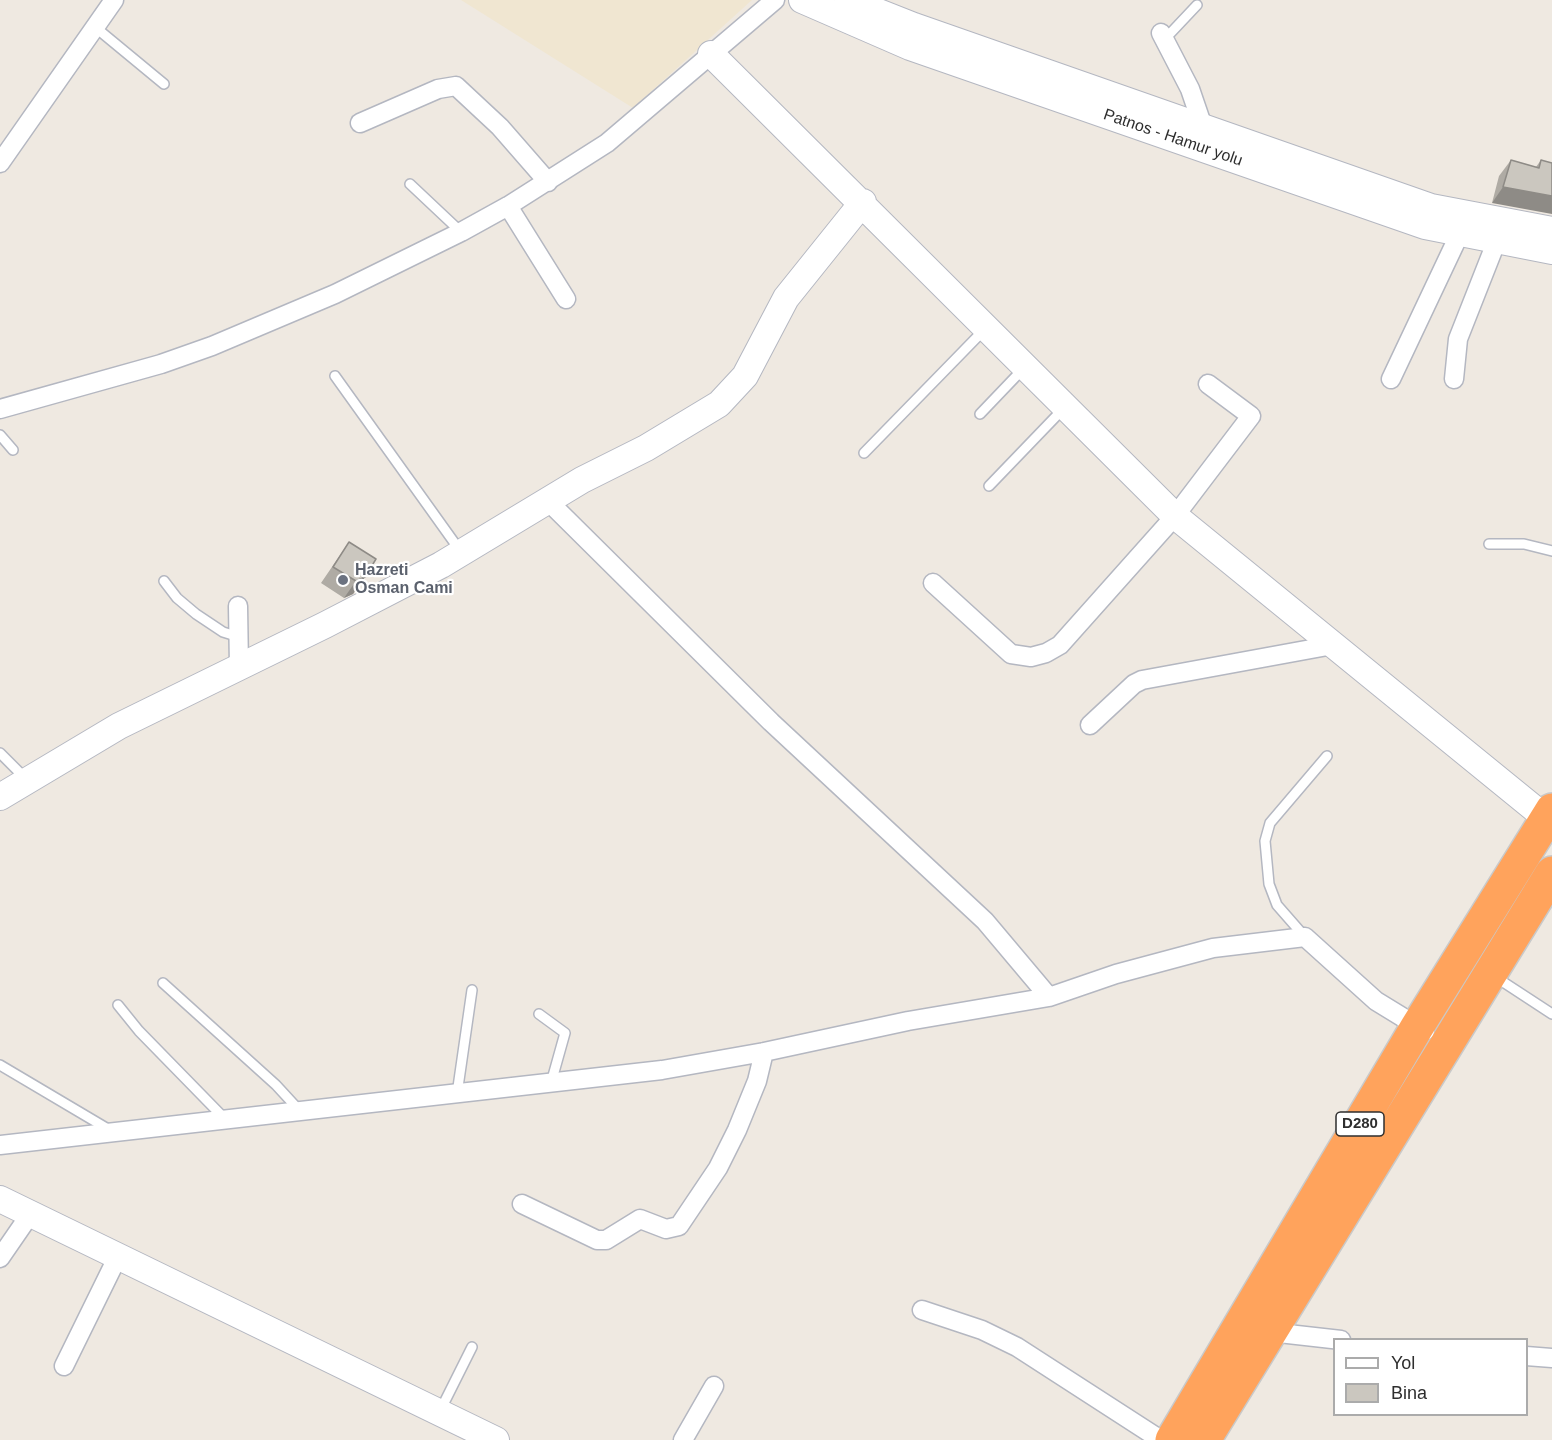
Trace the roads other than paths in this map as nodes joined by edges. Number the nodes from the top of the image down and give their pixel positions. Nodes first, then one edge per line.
1 (114, 0) edge
2 (775, 0) edge
3 (802, 0) edge
4 (852, 1) edge
5 (1197, 5) dead end
6 (95, 27) junction
7 (1163, 37) joint
8 (711, 54) junction
9 (164, 84) dead end
10 (360, 123) dead end
11 (1203, 127) junction
12 (0, 163) edge
13 (548, 182) junction
14 (410, 184) dead end
15 (863, 202) junction
16 (508, 206) junction
17 (1552, 230) edge
18 (461, 232) junction
19 (1460, 233) junction
20 (1497, 240) junction
21 (1552, 251) edge
22 (567, 299) dead end
23 (988, 327) junction
24 (1027, 365) junction
25 (335, 376) dead end
26 (1391, 379) dead end
27 (1454, 380) dead end
28 (1208, 384) dead end
29 (1067, 406) junction
30 (0, 409) edge
31 (980, 414) dead end
32 (0, 435) edge
33 (13, 450) dead end
34 (864, 453) dead end
35 (990, 486) dead end
36 (547, 500) junction
37 (1176, 516) junction
38 (1489, 544) dead end
39 (1552, 551) edge
40 (461, 552) junction
41 (164, 581) dead end
42 (933, 583) dead end
43 (238, 606) dead end
44 (239, 637) junction
45 (1333, 645) junction
46 (239, 667) junction
47 (1090, 725) dead end
48 (0, 753) edge
49 (1327, 756) dead end
50 (27, 780) junction
51 (0, 797) edge
52 (1549, 814) edge
53 (1552, 873) edge
54 (1305, 937) junction
55 (1490, 974) junction
56 (163, 983) dead end
57 (472, 990) dead end
58 (1049, 997) junction
59 (118, 1005) dead end
60 (539, 1014) dead end
61 (1552, 1014) edge
62 (1417, 1027) junction
63 (1447, 1044) junction
64 (764, 1052) junction
65 (0, 1065) edge
66 (550, 1085) junction
67 (457, 1094) junction
68 (300, 1111) junction
69 (226, 1119) junction
70 (113, 1132) junction
71 (0, 1145) edge
72 (0, 1198) edge
73 (522, 1204) dead end
74 (31, 1213) junction
75 (118, 1254) junction
76 (0, 1258) edge
77 (922, 1310) dead end
78 (1270, 1332) junction
79 (1333, 1339) edge
80 (472, 1347) dead end
81 (1528, 1356) edge
82 (1552, 1358) edge
83 (64, 1366) dead end
84 (714, 1386) dead end
85 (439, 1413) junction
86 (496, 1440) edge
87 (683, 1440) edge
88 (1161, 1440) edge
89 (1172, 1440) edge
90 (1204, 1440) edge

1 - 6 street
2 - 8 street
3 - 19 street, Patnos - Hamur yolu
4 - 11 street, Patnos - Hamur yolu
5 - 7 lane
6 - 9 lane
6 - 12 street
7 - 11 street
8 - 13 street
8 - 15 street
10 - 13 street
11 - 17 street, Patnos - Hamur yolu
13 - 16 street
14 - 18 lane
15 - 23 street
15 - 36 street
16 - 18 street
16 - 22 street
18 - 30 street
19 - 20 street, Patnos - Hamur yolu
19 - 26 street
20 - 21 street, Patnos - Hamur yolu
20 - 27 street
23 - 24 street
23 - 34 lane
24 - 29 street
24 - 31 lane
25 - 40 lane
28 - 37 street
29 - 35 lane
29 - 37 street
32 - 33 lane
36 - 40 street
36 - 58 street
37 - 42 street
37 - 45 street
38 - 39 lane
40 - 46 street
41 - 44 lane
43 - 44 street
44 - 46 street
45 - 47 street
45 - 52 street
46 - 50 street
48 - 50 lane
49 - 54 lane
50 - 51 street
52 - 62 highway, D280
53 - 55 highway, D280
54 - 58 street
54 - 62 street
55 - 61 lane
55 - 63 highway, D280
56 - 68 lane
57 - 67 lane
58 - 64 street
59 - 69 lane
60 - 66 lane
62 - 63 street
62 - 89 highway, D280
63 - 78 highway, D280
64 - 66 street
64 - 73 street
65 - 70 lane
66 - 67 street
67 - 68 street
68 - 69 street
69 - 70 street
70 - 71 street
72 - 74 street
74 - 75 street
74 - 76 street
75 - 83 street
75 - 85 street
77 - 88 street
78 - 79 street
78 - 90 highway, D280
80 - 85 lane
81 - 82 street
84 - 87 street
85 - 86 street

